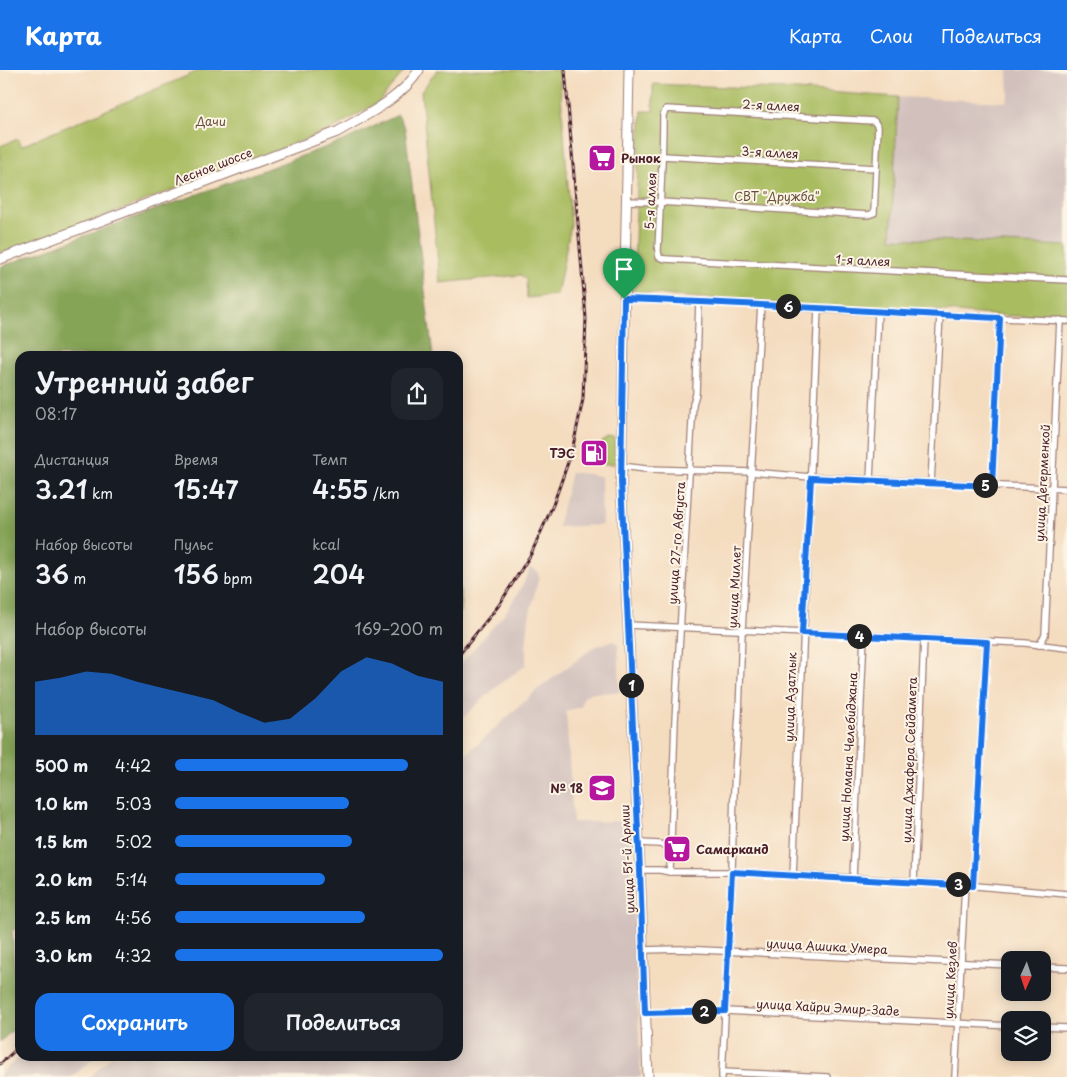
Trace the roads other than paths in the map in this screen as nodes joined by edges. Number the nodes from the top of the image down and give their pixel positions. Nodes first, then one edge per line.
1 (419, 70) edge
2 (629, 70) edge
3 (663, 115) joint
4 (663, 156) junction
5 (876, 168) junction
6 (627, 200) junction
7 (660, 202) junction
8 (659, 257) joint
9 (0, 259) edge
10 (1067, 280) edge
11 (624, 299) junction
12 (699, 301) junction
13 (761, 304) junction
14 (818, 309) junction
15 (878, 312) junction
16 (940, 315) junction
17 (1000, 318) junction
18 (1064, 321) edge
19 (621, 466) junction
20 (690, 470) junction
21 (751, 472) junction
22 (811, 478) junction
23 (870, 480) junction
24 (931, 483) junction
25 (992, 486) junction
26 (1051, 488) junction
27 (1067, 489) edge
28 (628, 625) junction
29 (680, 628) junction
30 (742, 631) junction
31 (802, 633) junction
32 (864, 636) junction
33 (924, 639) junction
34 (987, 642) junction
35 (1039, 646) junction
36 (1067, 648) edge
37 (639, 843) junction
38 (671, 846) junction
39 (640, 870) junction
40 (670, 872) junction
41 (732, 872) junction
42 (793, 876) junction
43 (853, 878) junction
44 (914, 882) junction
45 (965, 885) junction
46 (973, 886) junction
47 (1067, 894) edge
48 (643, 950) junction
49 (728, 951) junction
50 (960, 963) junction
51 (1001, 965) edge
52 (1051, 967) edge
53 (1067, 968) edge
54 (725, 1011) junction
55 (645, 1013) junction
56 (957, 1023) junction
57 (1001, 1025) edge
58 (1051, 1027) edge
59 (1067, 1028) edge
60 (722, 1074) edge
61 (648, 1077) edge
62 (827, 1077) edge
63 (955, 1077) edge

1 - 9 main road, Лесное шоссе
2 - 6 main road, улица 51-й Армии
3 - 4 street, 5-я аллея
3 - 5 street, 2-я аллея
4 - 5 street, 3-я аллея
4 - 7 street, 5-я аллея
5 - 7 street
6 - 7 street
6 - 11 main road, улица 51-й Армии
7 - 8 street, 5-я аллея
8 - 10 street, 1-я аллея
11 - 12 street
11 - 19 main road, улица 51-й Армии
12 - 13 street
12 - 20 street, улица 27-го Августа
13 - 14 street
13 - 21 street, улица Миллет
14 - 15 street
14 - 22 street, улица Азатлык
15 - 16 street
15 - 23 street
16 - 17 street
16 - 24 street
17 - 18 street
17 - 25 street
18 - 26 street, улица Дегерменкой
19 - 20 street
19 - 28 main road, улица 51-й Армии
20 - 21 street
20 - 29 street, улица 27-го Августа
21 - 22 street
21 - 30 street, улица Миллет
22 - 23 street
22 - 31 street, улица Азатлык
23 - 24 street
24 - 25 street
25 - 26 street
26 - 27 street
26 - 35 street, улица Дегерменкой
28 - 29 street
28 - 37 main road, улица 51-й Армии
29 - 30 street
29 - 38 street, улица 27-го Августа
30 - 31 street
30 - 41 street, улица Миллет
31 - 32 street
31 - 42 street, улица Азатлык
32 - 33 street
32 - 43 street, улица Номана Челебиджана
33 - 34 street
33 - 44 street, улица Джафера Сейдамета
34 - 35 street
34 - 46 street
35 - 36 street
37 - 38 street
37 - 39 main road, улица 51-й Армии
38 - 40 street, улица 27-го Августа
39 - 40 street
39 - 48 main road, улица 51-й Армии
40 - 41 street
41 - 42 street
41 - 49 street, улица Миллет
42 - 43 street
43 - 44 street
44 - 45 street
45 - 46 street
45 - 50 street, улица Кезлев
46 - 47 street
48 - 49 street, улица Ашика Умера
48 - 55 main road, улица 51-й Армии
49 - 50 street, улица Ашика Умера
49 - 54 street, улица Миллет
50 - 51 street, улица Ашика Умера
50 - 56 street, улица Кезлев
52 - 53 street
54 - 55 street, улица Хайри Эмир-Заде
54 - 56 street, улица Хайри Эмир-Заде
54 - 60 street, улица Миллет
55 - 61 main road, улица 51-й Армии
56 - 57 street, улица Хайри Эмир-Заде
56 - 63 street, улица Кезлев
58 - 59 street
60 - 62 street

